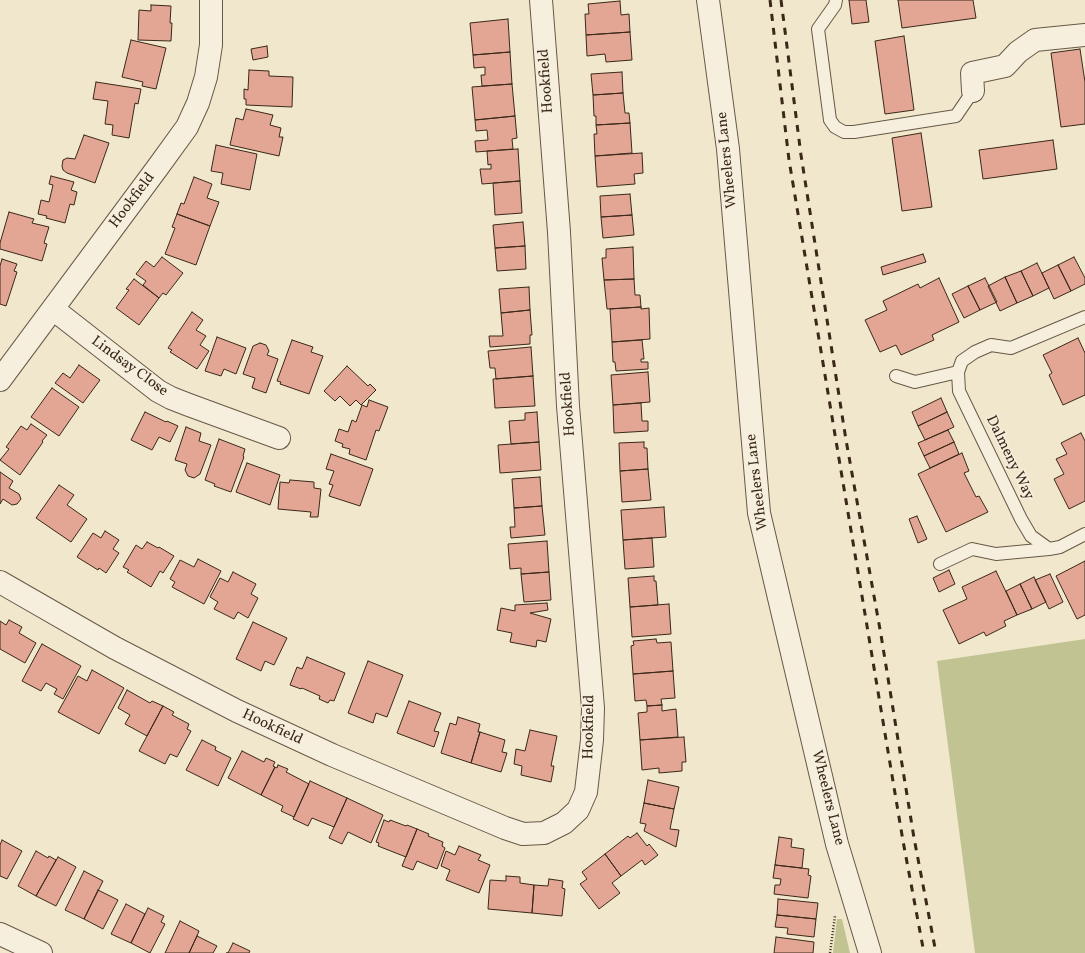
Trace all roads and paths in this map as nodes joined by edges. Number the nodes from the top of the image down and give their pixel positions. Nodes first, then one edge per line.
1 (211, 0) edge
2 (541, 0) edge
3 (708, 0) edge
4 (836, 0) edge
5 (1085, 35) edge
6 (973, 91) joint
7 (53, 309) junction
8 (1085, 317) edge
9 (958, 372) junction
10 (896, 376) dead end
11 (0, 380) edge
12 (279, 438) dead end
13 (1085, 534) edge
14 (1049, 549) junction
15 (940, 564) dead end
16 (0, 582) edge
17 (0, 934) edge
18 (41, 953) edge
19 (870, 953) edge

1 - 7 street, Hookfield
2 - 16 street, Hookfield
3 - 19 street, Wheelers Lane
4 - 6 lane
5 - 6 street
7 - 11 street, Hookfield
7 - 12 street, Lindsay Close
8 - 9 lane
9 - 10 lane
9 - 14 lane, Dalmeny Way
13 - 14 lane
14 - 15 lane
17 - 18 street

